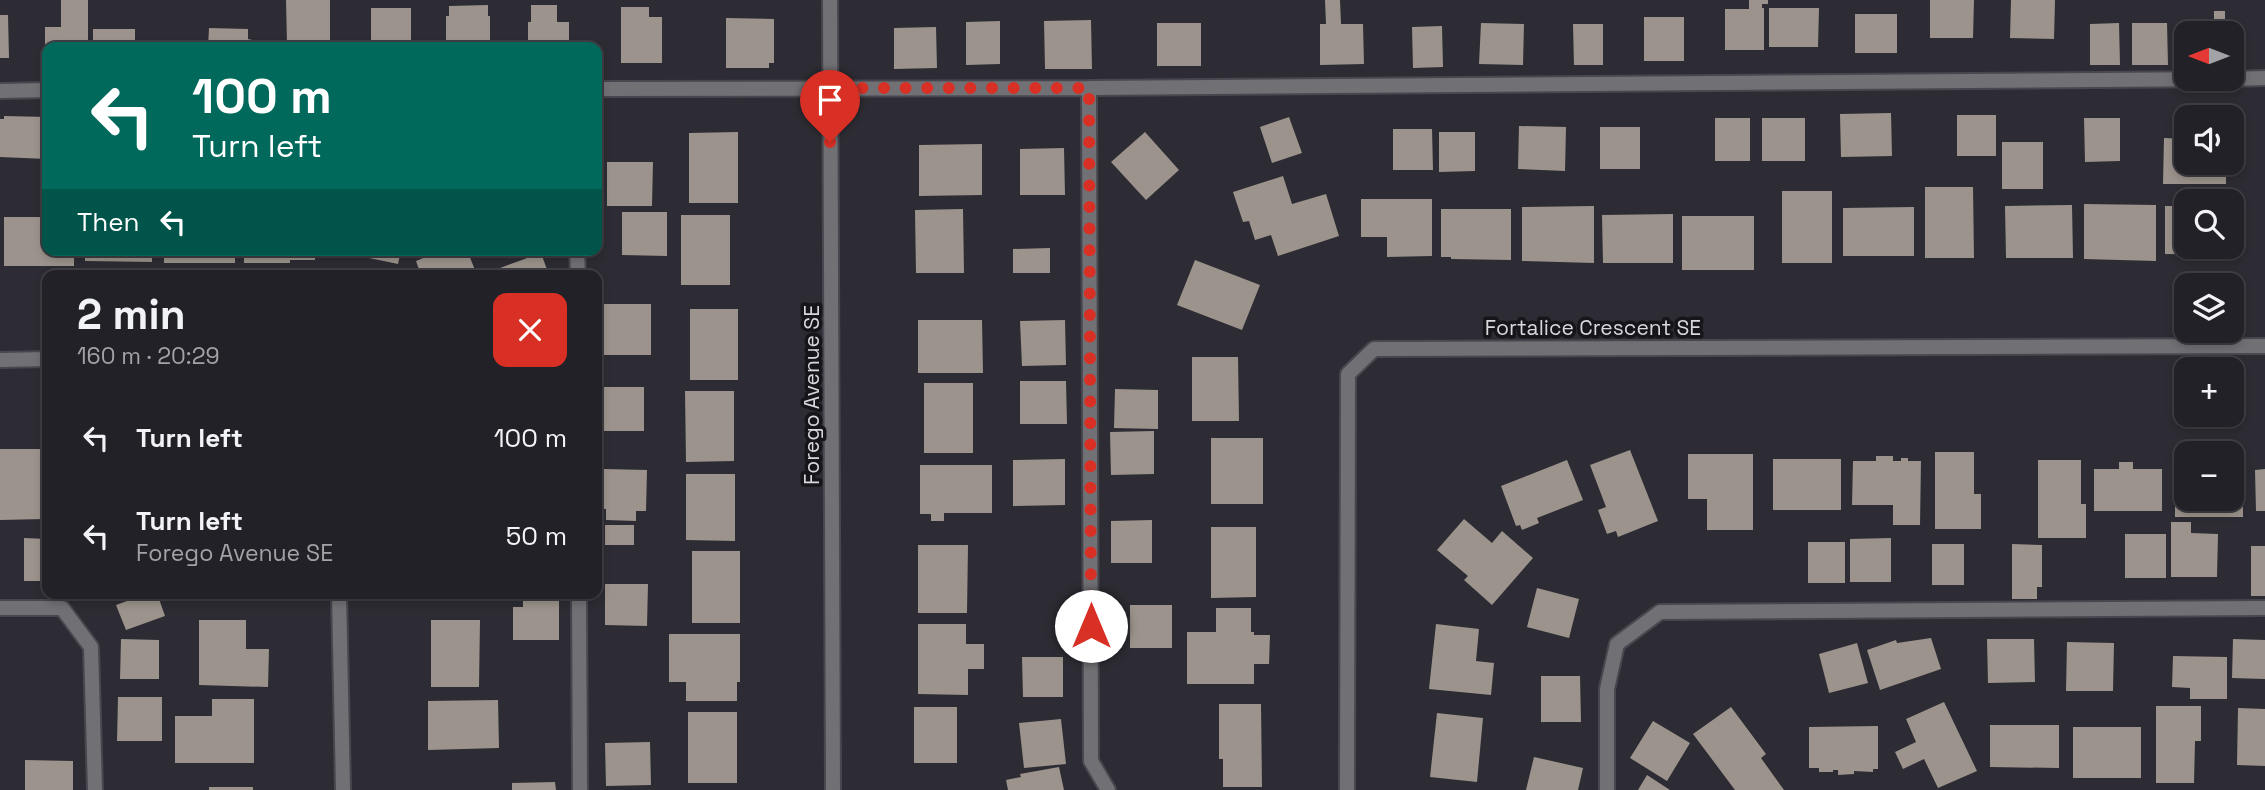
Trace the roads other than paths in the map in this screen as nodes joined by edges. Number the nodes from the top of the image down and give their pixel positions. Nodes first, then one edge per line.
1 (830, 0) edge
2 (2265, 78) edge
3 (2174, 79) edge
4 (2244, 79) edge
5 (830, 88) junction
6 (1089, 88) junction
7 (602, 89) edge
8 (0, 90) edge
9 (42, 90) edge
10 (2265, 346) edge
11 (42, 359) edge
12 (0, 360) edge
13 (339, 599) edge
14 (579, 599) edge
15 (0, 608) edge
16 (2265, 608) edge
17 (95, 790) edge
18 (342, 790) edge
19 (580, 790) edge
20 (833, 790) edge
21 (1108, 790) edge
22 (1347, 790) edge
23 (1607, 790) edge

1 - 5 street, Forego Avenue SE
2 - 4 street
3 - 6 street
5 - 6 street
5 - 7 street
5 - 20 street, Forego Avenue SE
6 - 21 street
8 - 9 street
10 - 22 street, Fortalice Crescent SE
11 - 12 street
13 - 18 street
14 - 19 street
15 - 17 street
16 - 23 street

